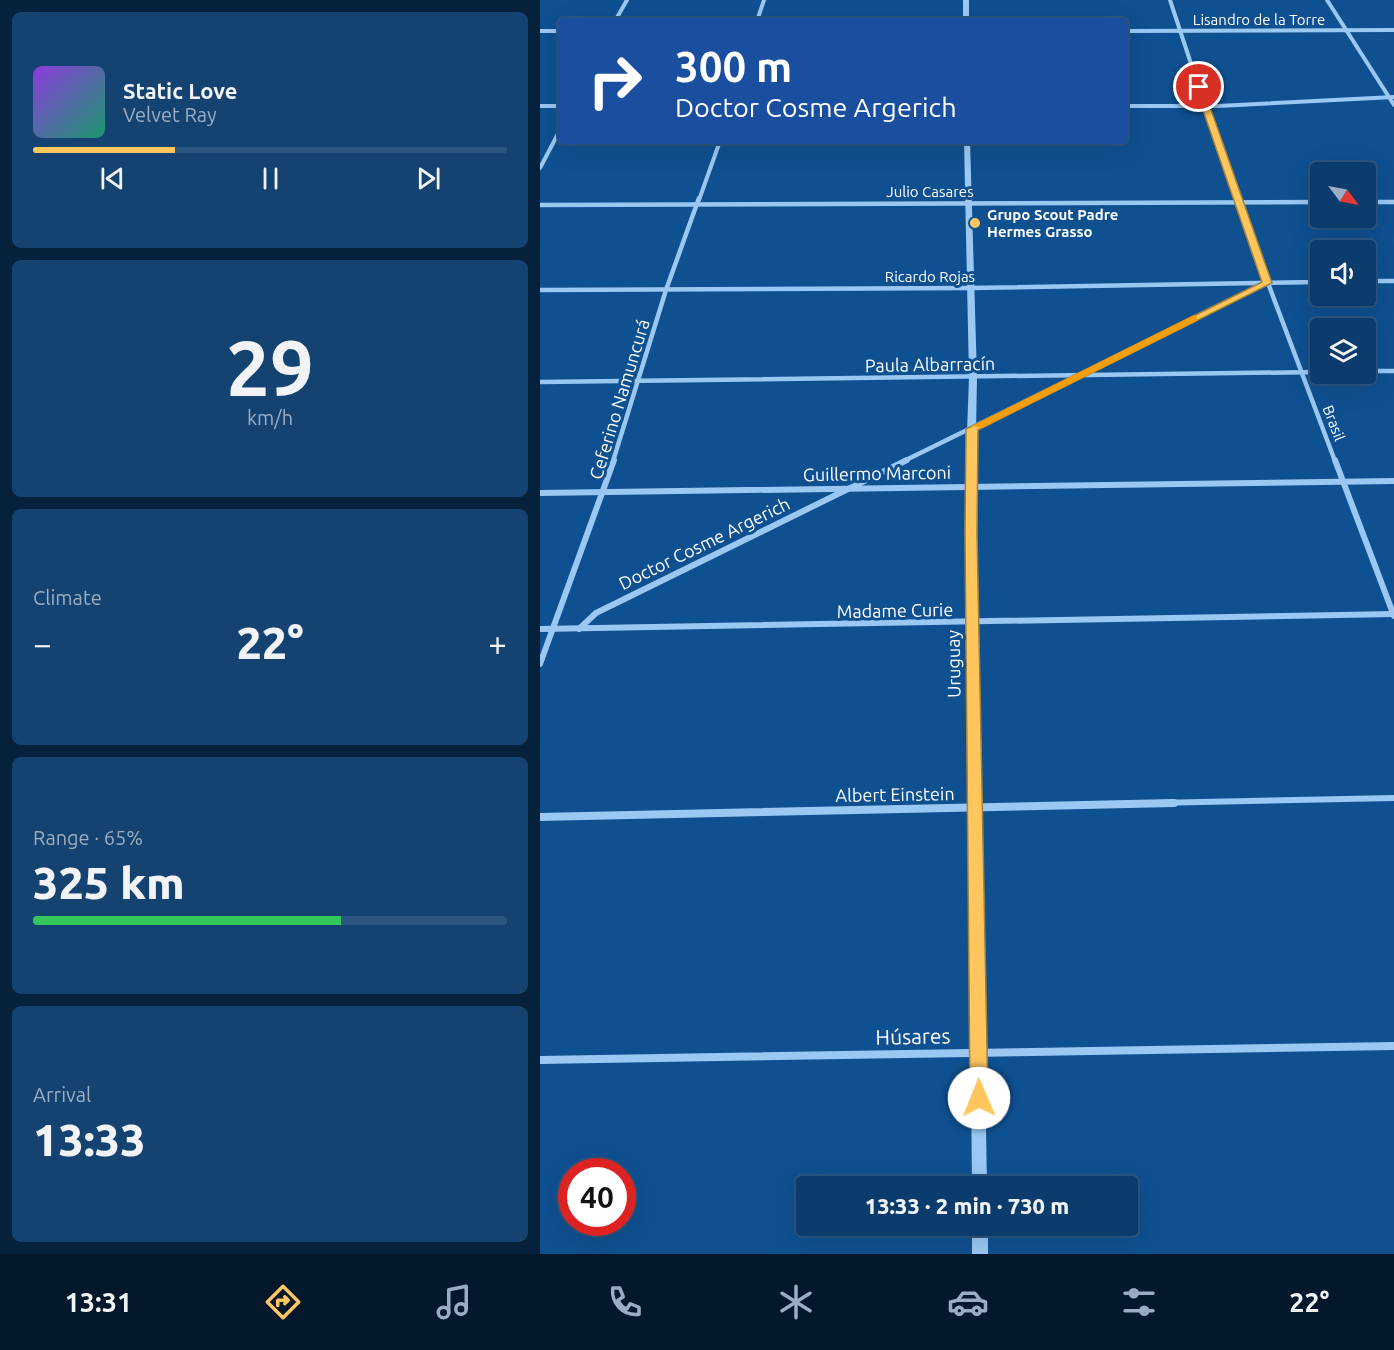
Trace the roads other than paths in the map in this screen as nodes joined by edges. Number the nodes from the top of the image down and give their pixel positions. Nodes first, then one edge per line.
1 (627, 0) edge
2 (764, 0) edge
3 (966, 0) edge
4 (1170, 0) edge
5 (1327, 0) edge
6 (617, 18) edge
7 (758, 18) edge
8 (966, 18) edge
9 (1345, 30) junction
10 (1394, 30) edge
11 (540, 31) edge
12 (558, 31) edge
13 (1128, 31) edge
14 (1182, 31) junction
15 (1391, 97) edge
16 (1394, 105) edge
17 (540, 106) edge
18 (558, 106) edge
19 (1128, 106) edge
20 (1204, 106) junction
21 (558, 134) edge
22 (719, 144) edge
23 (967, 144) edge
24 (540, 168) edge
25 (1237, 202) junction
26 (1310, 202) edge
27 (1376, 202) edge
28 (1394, 202) edge
29 (968, 203) junction
30 (699, 204) junction
31 (540, 205) edge
32 (1376, 281) edge
33 (1394, 281) edge
34 (1310, 282) edge
35 (1267, 283) junction
36 (970, 288) junction
37 (540, 290) edge
38 (666, 290) junction
39 (1394, 370) edge
40 (1376, 371) edge
41 (1301, 373) junction
42 (1310, 373) edge
43 (1079, 374) junction
44 (973, 377) junction
45 (639, 381) junction
46 (540, 382) edge
47 (972, 429) junction
48 (1394, 481) edge
49 (1344, 482) junction
50 (970, 487) junction
51 (848, 489) junction
52 (604, 492) junction
53 (540, 493) edge
54 (1394, 615) edge
55 (972, 624) junction
56 (540, 629) edge
57 (552, 629) junction
58 (579, 629) junction
59 (540, 664) edge
60 (1394, 798) edge
61 (976, 808) junction
62 (540, 818) edge
63 (1394, 1046) edge
64 (979, 1053) junction
65 (540, 1059) edge
66 (980, 1176) edge
67 (980, 1236) edge
68 (980, 1254) edge

1 - 6 street
2 - 7 street
3 - 8 street
4 - 14 street, Brasil
5 - 9 street
9 - 10 street, Lisandro de la Torre
9 - 14 street, Lisandro de la Torre
9 - 15 street
11 - 12 street
13 - 14 street, Lisandro de la Torre
14 - 20 street, Brasil
15 - 16 street
15 - 20 street
17 - 18 street
19 - 20 street
20 - 25 street, Brasil
21 - 24 street
22 - 30 street, Ceferino Namuncurá
23 - 29 street, Uruguay
25 - 26 street, Julio Casares
25 - 29 street, Julio Casares
25 - 35 street, Brasil
27 - 28 street
29 - 30 street, Julio Casares
29 - 36 street, Uruguay
30 - 31 street, Julio Casares
30 - 38 street, Ceferino Namuncurá
32 - 33 street
34 - 35 street, Ricardo Rojas
35 - 36 street, Ricardo Rojas
35 - 41 street, Brasil
35 - 43 street, Doctor Cosme Argerich
36 - 38 street, Ricardo Rojas
36 - 44 street, Uruguay
37 - 38 street, Ricardo Rojas
38 - 45 street, Ceferino Namuncurá
39 - 40 street
41 - 42 street, Paula Albarracín
41 - 43 street, Paula Albarracín
41 - 49 street, Brasil
43 - 44 street, Paula Albarracín
43 - 47 street, Doctor Cosme Argerich
44 - 45 street, Paula Albarracín
44 - 47 street, Uruguay
45 - 46 street, Paula Albarracín
45 - 52 street, Ceferino Namuncurá
47 - 50 street, Uruguay
47 - 51 street, Doctor Cosme Argerich
48 - 49 street, Guillermo Marconi
49 - 50 street, Guillermo Marconi
49 - 54 street, Brasil
50 - 51 street, Guillermo Marconi
50 - 55 street, Uruguay
51 - 52 street, Guillermo Marconi
51 - 58 street, Doctor Cosme Argerich
52 - 53 street, Guillermo Marconi
52 - 57 street, Ceferino Namuncurá
54 - 55 street, Madame Curie
55 - 58 street, Madame Curie
55 - 61 street, Uruguay
56 - 57 street, Madame Curie
57 - 58 street, Madame Curie
57 - 59 street, Ceferino Namuncurá
60 - 61 street, Albert Einstein
61 - 62 street, Albert Einstein
61 - 64 street, Uruguay
63 - 64 street, Húsares
64 - 65 street, Húsares
64 - 66 street, Uruguay
67 - 68 street

